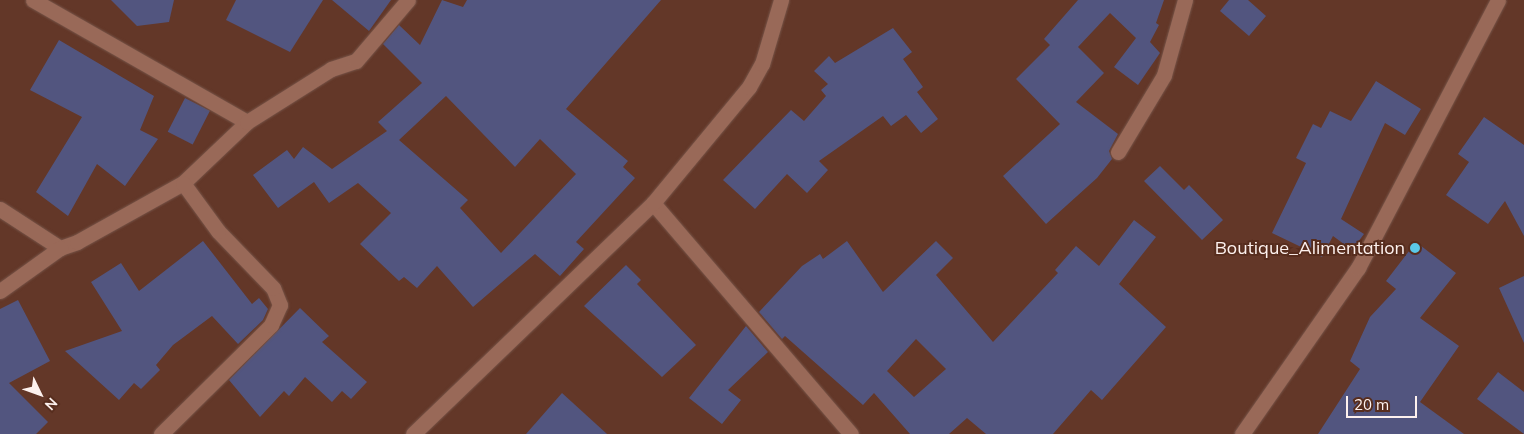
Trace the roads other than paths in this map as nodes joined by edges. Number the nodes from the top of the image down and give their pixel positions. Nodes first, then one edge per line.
1 (33, 0) edge
2 (408, 0) edge
3 (781, 0) edge
4 (1185, 0) edge
5 (1498, 0) edge
6 (246, 122) junction
7 (1118, 152) dead end
8 (183, 182) junction
9 (653, 204) junction
10 (0, 209) edge
11 (60, 248) junction
12 (0, 291) edge
13 (161, 434) edge
14 (413, 434) edge
15 (850, 434) edge
16 (1242, 434) edge

1 - 6 street
2 - 6 street
3 - 9 street
4 - 7 street
5 - 16 street
6 - 8 street
8 - 11 street
8 - 13 street
9 - 14 street
9 - 15 street
10 - 11 street
11 - 12 street

